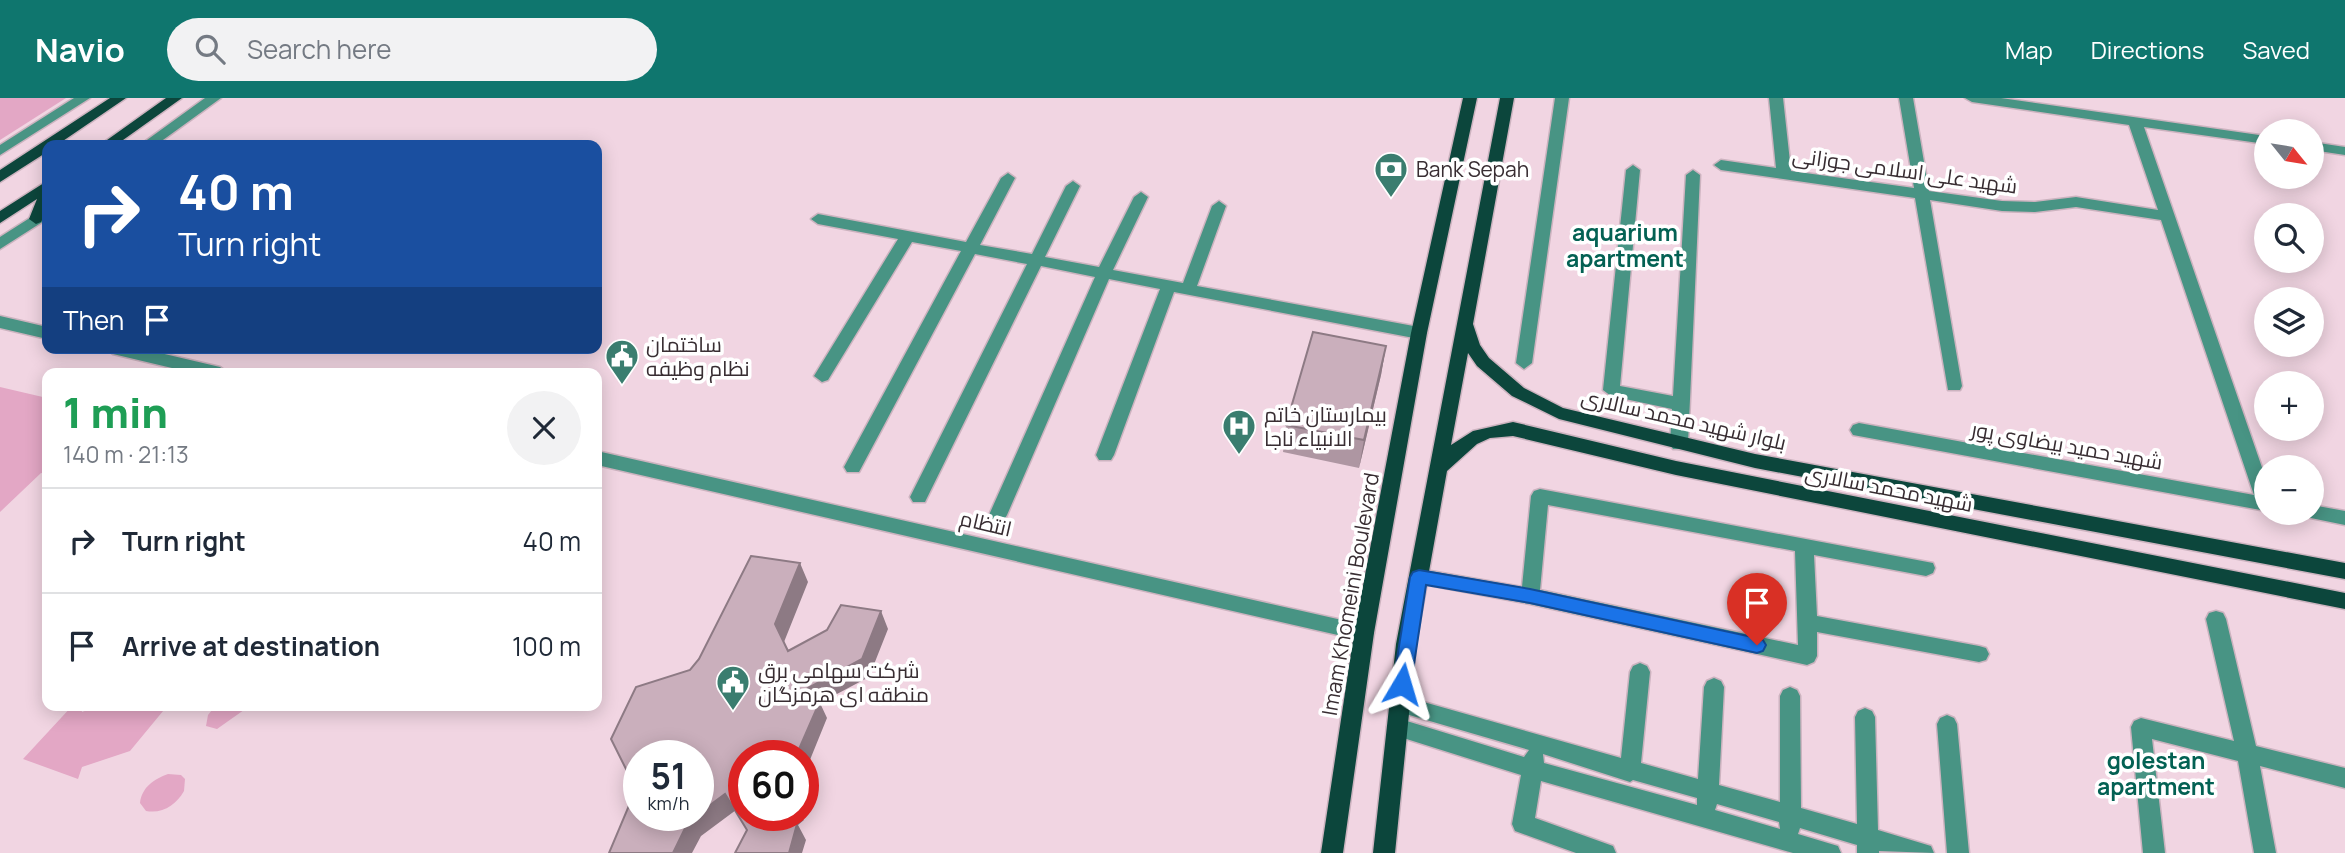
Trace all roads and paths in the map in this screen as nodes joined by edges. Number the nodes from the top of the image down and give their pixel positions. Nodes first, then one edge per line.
1 (83, 98) edge
2 (118, 98) edge
3 (175, 98) edge
4 (214, 98) edge
5 (1470, 98) edge
6 (1507, 98) edge
7 (1562, 98) edge
8 (1776, 98) edge
9 (1906, 98) edge
10 (1972, 98) edge
11 (2135, 121) junction
12 (2254, 138) edge
13 (55, 140) edge
14 (114, 140) edge
15 (155, 140) edge
16 (2324, 148) edge
17 (42, 149) edge
18 (0, 151) edge
19 (2345, 151) edge
20 (1721, 165) dead end
21 (1633, 170) dead end
22 (1784, 174) junction
23 (1693, 175) dead end
24 (0, 177) edge
25 (1008, 178) dead end
26 (1073, 186) dead end
27 (42, 189) edge
28 (1923, 195) junction
29 (1141, 197) dead end
30 (1219, 206) dead end
31 (42, 216) edge
32 (2167, 216) junction
33 (0, 218) edge
34 (818, 219) dead end
35 (908, 236) junction
36 (0, 244) edge
37 (968, 247) junction
38 (1035, 260) junction
39 (1104, 274) junction
40 (1169, 286) junction
41 (1188, 290) junction
42 (0, 322) edge
43 (1465, 324) junction
44 (42, 332) edge
45 (1419, 333) junction
46 (139, 354) edge
47 (1524, 363) dead end
48 (199, 368) edge
49 (822, 376) dead end
50 (1954, 386) dead end
51 (1681, 404) junction
52 (1859, 430) dead end
53 (1679, 444) junction
54 (1105, 455) dead end
55 (602, 459) edge
56 (852, 467) dead end
57 (1676, 468) junction
58 (1438, 469) junction
59 (2254, 469) edge
60 (919, 497) dead end
61 (2254, 502) edge
62 (2324, 514) edge
63 (998, 515) dead end
64 (2345, 518) edge
65 (1804, 545) junction
66 (1926, 568) dead end
67 (2345, 571) edge
68 (1419, 577) junction
69 (1530, 596) junction
70 (2345, 601) edge
71 (2216, 619) dead end
72 (1808, 622) junction
73 (1364, 633) junction
74 (1979, 654) dead end
75 (1640, 672) dead end
76 (1714, 687) dead end
77 (1790, 696) dead end
78 (1399, 704) junction
79 (1865, 717) dead end
80 (1947, 724) dead end
81 (1397, 727) junction
82 (1536, 744) junction
83 (2247, 753) junction
84 (1532, 769) junction
85 (1630, 772) junction
86 (2345, 778) edge
87 (1708, 793) junction
88 (1790, 815) junction
89 (1707, 818) junction
90 (1790, 841) junction
91 (1868, 846) edge
92 (1332, 853) edge
93 (1384, 853) edge
94 (1605, 853) edge
95 (1830, 853) edge
96 (1923, 853) edge
97 (1958, 853) edge
98 (2154, 853) edge
99 (2265, 853) edge

1 - 18 street
2 - 13 main road
3 - 14 main road
4 - 15 street
5 - 45 main road, Imam Khomeini Boulevard
6 - 43 main road
7 - 47 street
8 - 22 street
9 - 28 street
10 - 11 street
11 - 12 street
11 - 32 street
16 - 19 street
17 - 24 main road
20 - 22 street, شهید علی اسلامی جوزانی
21 - 51 street
22 - 28 street, شهید علی اسلامی جوزانی
23 - 51 street
25 - 37 street
26 - 38 street
27 - 33 main road
28 - 32 street, شهید علی اسلامی جوزانی
28 - 50 street
29 - 39 street
30 - 41 street
31 - 36 street
32 - 59 street
34 - 35 street
35 - 37 street
35 - 49 street
37 - 38 street
37 - 56 street
38 - 39 street
38 - 60 street
39 - 40 street
39 - 63 street
40 - 41 street
40 - 54 street
41 - 45 street
42 - 44 street
43 - 53 main road, بلوار شهید محمد سالاری
43 - 58 main road
45 - 73 main road, Imam Khomeini Boulevard
46 - 48 street
51 - 53 street
52 - 61 street, شهید حمید بیضاوی پور
53 - 57 main road
53 - 67 main road, بلوار شهید محمد سالاری
55 - 73 street, انتظام
57 - 58 main road, شهید محمد سالاری
57 - 70 main road, شهید محمد سالاری
58 - 68 main road
62 - 64 street
65 - 66 street
65 - 69 street
65 - 72 street
68 - 69 street
68 - 78 main road
69 - 72 street
71 - 83 street
72 - 74 street
73 - 92 main road, Imam Khomeini Boulevard
75 - 85 street
76 - 87 street
77 - 88 street
78 - 81 main road
78 - 82 street
79 - 91 street
80 - 97 street
81 - 84 street
81 - 93 main road
82 - 84 street
82 - 85 street
83 - 86 street
83 - 98 street
83 - 99 street
84 - 89 street
84 - 94 street
85 - 87 street
87 - 88 street
87 - 89 street
88 - 90 street
88 - 91 street
89 - 90 street
90 - 95 street
91 - 96 street

